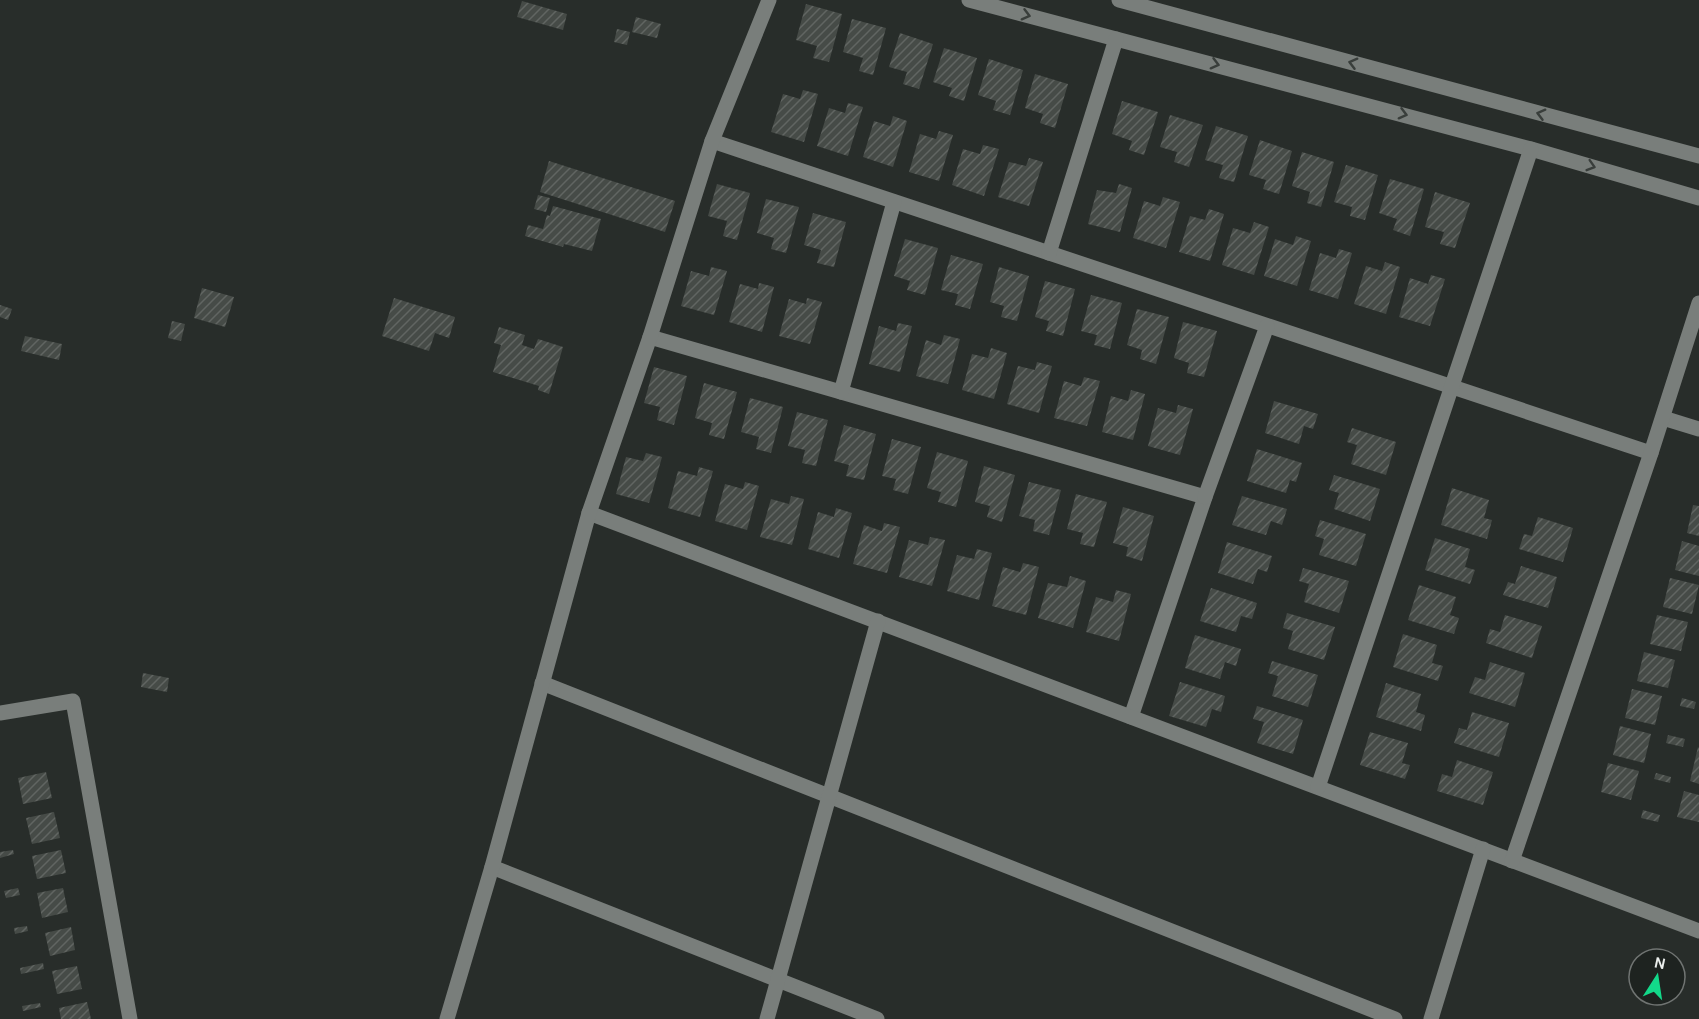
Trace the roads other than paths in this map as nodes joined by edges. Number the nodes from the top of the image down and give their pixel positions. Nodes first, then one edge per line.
1 (769, 0) edge
2 (969, 0) edge
3 (1119, 0) edge
4 (1116, 39) junction
5 (712, 141) junction
6 (1531, 148) junction
7 (1699, 156) edge
8 (1699, 198) edge
9 (894, 202) junction
10 (1049, 253) junction
11 (1699, 303) edge
12 (1267, 326) junction
13 (650, 337) junction
14 (1451, 387) junction
15 (841, 392) junction
16 (1663, 418) junction
17 (1699, 429) edge
18 (1651, 453) junction
19 (1204, 497) junction
20 (589, 513) junction
21 (878, 621) junction
22 (542, 683) junction
23 (0, 714) edge
24 (1131, 717) junction
25 (1318, 787) junction
26 (830, 796) junction
27 (1483, 849) junction
28 (1512, 861) junction
29 (492, 867) junction
30 (1699, 931) edge
31 (779, 980) junction
32 (130, 1019) edge
33 (447, 1019) edge
34 (767, 1019) edge
35 (877, 1019) edge
36 (1395, 1019) edge
37 (1431, 1019) edge

1 - 5 street
2 -> 4 street
7 -> 3 street
4 -> 6 street
4 - 10 street
5 - 9 street
5 - 13 street
6 -> 8 street
6 - 14 street
9 - 10 street
9 - 15 street
10 - 12 street
11 - 16 street
12 - 14 street
12 - 19 street
13 - 15 street
13 - 20 street
14 - 18 street
14 - 25 street
15 - 19 street
16 - 17 street
16 - 18 street
18 - 28 street
19 - 24 street
20 - 21 street
20 - 22 street
21 - 24 street
21 - 26 street
22 - 26 street
22 - 29 street
23 - 32 street
24 - 25 street
25 - 27 street
26 - 31 street
26 - 36 street
27 - 28 street
27 - 37 street
28 - 30 street
29 - 31 street
29 - 33 street
31 - 34 street
31 - 35 street

